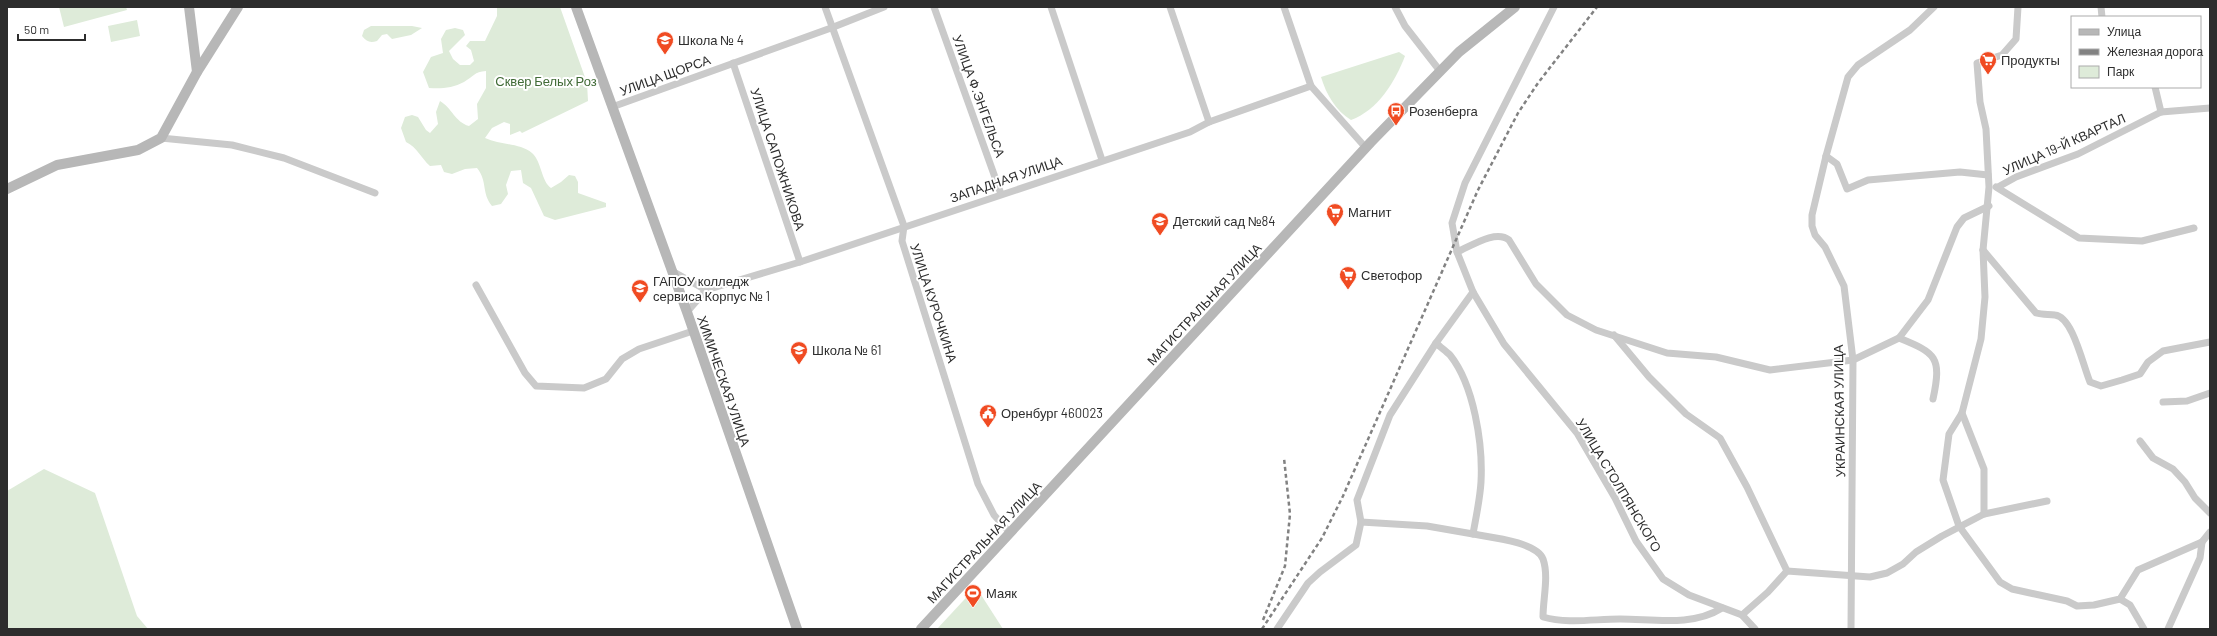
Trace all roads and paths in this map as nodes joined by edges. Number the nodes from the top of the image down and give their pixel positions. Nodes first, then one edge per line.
1 (189, 7) edge
2 (238, 7) edge
3 (576, 7) edge
4 (825, 7) edge
5 (884, 7) edge
6 (934, 7) edge
7 (1051, 7) edge
8 (1170, 7) edge
9 (1284, 7) edge
10 (1395, 7) edge
11 (1515, 7) edge
12 (1554, 7) edge
13 (1934, 7) edge
14 (2018, 7) edge
15 (1504, 10) edge
16 (831, 28) junction
17 (733, 63) junction
18 (1440, 71) junction
19 (198, 72) junction
20 (1311, 86) junction
21 (2155, 88) edge
22 (612, 107) junction
23 (2210, 108) edge
24 (2161, 112) junction
25 (1209, 122) junction
26 (161, 138) junction
27 (1366, 148) junction
28 (1826, 156) junction
29 (1102, 160) junction
30 (1988, 176) junction
31 (1989, 187) junction
32 (1998, 187) junction
33 (7, 189) edge
34 (375, 193) dead end
35 (1001, 194) junction
36 (1989, 206) junction
37 (904, 226) junction
38 (2194, 228) dead end
39 (1983, 250) junction
40 (1457, 252) junction
41 (800, 262) junction
42 (672, 271) junction
43 (476, 285) dead end
44 (706, 290) junction
45 (1473, 292) junction
46 (687, 312) junction
47 (693, 331) junction
48 (1614, 335) junction
49 (1898, 338) junction
50 (2210, 342) edge
51 (1436, 343) junction
52 (1853, 360) junction
53 (2210, 393) edge
54 (1933, 398) dead end
55 (2163, 402) dead end
56 (1962, 413) junction
57 (2140, 441) dead end
58 (2047, 501) dead end
59 (2210, 513) edge
60 (1984, 514) junction
61 (1361, 522) junction
62 (1959, 526) junction
63 (2210, 532) edge
64 (1010, 533) junction
65 (1473, 534) junction
66 (2202, 542) junction
67 (1787, 571) junction
68 (1852, 576) junction
69 (2120, 599) junction
70 (1722, 608) junction
71 (1742, 615) junction
72 (797, 629) edge
73 (920, 629) edge
74 (1277, 629) edge
75 (1754, 629) edge
76 (1851, 629) edge
77 (2144, 629) edge
78 (2168, 629) edge

1 - 19 street
2 - 19 street
3 - 22 street, ХИМИЧЕСКАЯ УЛИЦА
4 - 16 street, УЛИЦА КУРОЧКИНА
5 - 16 street, УЛИЦА ЩОРСА
6 - 35 street, УЛИЦА Ф.ЭНГЕЛЬСА
7 - 29 street
8 - 25 street
9 - 20 street
10 - 18 street
11 - 15 street, МАГИСТРАЛЬНАЯ УЛИЦА
12 - 40 street, УЛИЦА СТОЛПЯНСКОГО
13 - 28 street, УКРАИНСКАЯ УЛИЦА
14 - 30 street, УЛИЦА 19-Й КВАРТАЛ
15 - 18 street, МАГИСТРАЛЬНАЯ УЛИЦА
16 - 17 street, УЛИЦА ЩОРСА
16 - 37 street, УЛИЦА КУРОЧКИНА
17 - 22 street, УЛИЦА ЩОРСА
17 - 41 street, УЛИЦА САПОЖНИКОВА
18 - 27 street, МАГИСТРАЛЬНАЯ УЛИЦА
19 - 26 street
20 - 25 street, ЗАПАДНАЯ УЛИЦА
20 - 27 street
21 - 24 street
22 - 42 street, ХИМИЧЕСКАЯ УЛИЦА
23 - 24 street, УЛИЦА 19-Й КВАРТАЛ
24 - 32 street, УЛИЦА 19-Й КВАРТАЛ
25 - 29 street, ЗАПАДНАЯ УЛИЦА
26 - 33 street
26 - 34 street
27 - 64 street, МАГИСТРАЛЬНАЯ УЛИЦА
28 - 30 street, УЛИЦА 19-Й КВАРТАЛ
28 - 52 street, УКРАИНСКАЯ УЛИЦА
29 - 35 street, ЗАПАДНАЯ УЛИЦА
30 - 31 street
31 - 32 street, УЛИЦА 19-Й КВАРТАЛ
31 - 36 street, УЛИЦА 19-Й КВАРТАЛ
32 - 38 street, УЛИЦА 19-Й КВАРТАЛ
35 - 37 street, ЗАПАДНАЯ УЛИЦА
36 - 39 street, УЛИЦА 19-Й КВАРТАЛ
36 - 49 street
37 - 41 street, ЗАПАДНАЯ УЛИЦА
37 - 64 street, УЛИЦА КУРОЧКИНА
39 - 50 street
39 - 56 street, УЛИЦА 19-Й КВАРТАЛ
40 - 45 street, УЛИЦА СТОЛПЯНСКОГО
40 - 48 street
41 - 44 street, ЗАПАДНАЯ УЛИЦА
42 - 44 street
42 - 46 street, ХИМИЧЕСКАЯ УЛИЦА
43 - 47 street
44 - 46 street
45 - 51 street
45 - 70 street, УЛИЦА СТОЛПЯНСКОГО
46 - 47 street, ХИМИЧЕСКАЯ УЛИЦА
47 - 72 street, ХИМИЧЕСКАЯ УЛИЦА
48 - 52 street
48 - 67 street
49 - 52 street
49 - 54 street
51 - 61 street
51 - 65 street
52 - 68 street, УКРАИНСКАЯ УЛИЦА
53 - 55 street
56 - 60 street
56 - 62 street, УЛИЦА 19-Й КВАРТАЛ
57 - 59 street
58 - 60 street
60 - 62 street
61 - 65 street
61 - 74 street
62 - 68 street
62 - 69 street, УЛИЦА 19-Й КВАРТАЛ
63 - 66 street
64 - 73 street, МАГИСТРАЛЬНАЯ УЛИЦА
65 - 70 street
66 - 69 street
66 - 78 street
67 - 68 street
67 - 71 street
68 - 76 street, УКРАИНСКАЯ УЛИЦА
69 - 77 street
70 - 71 street, УЛИЦА СТОЛПЯНСКОГО
71 - 75 street

